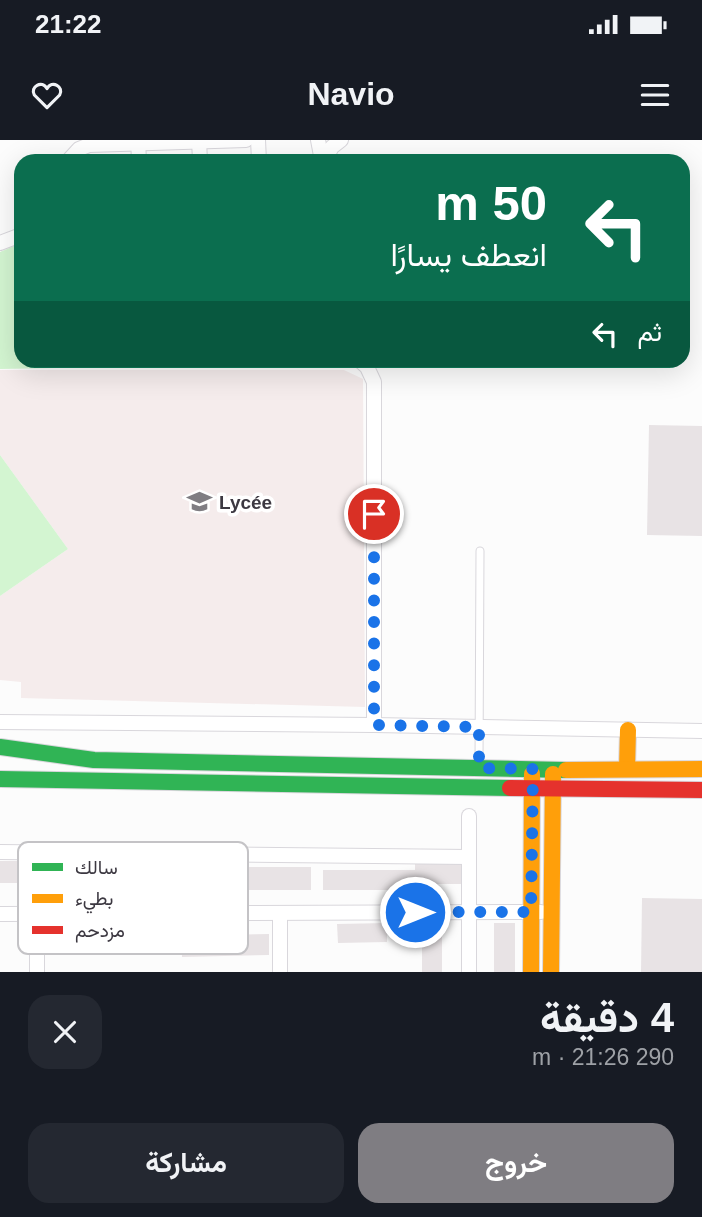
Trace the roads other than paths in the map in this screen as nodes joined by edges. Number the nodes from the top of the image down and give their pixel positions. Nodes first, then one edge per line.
1 (246, 140) edge
2 (341, 140) edge
3 (199, 141) edge
4 (138, 142) edge
5 (80, 154) edge
6 (327, 154) edge
7 (367, 368) edge
8 (480, 551) dead end
9 (0, 722) edge
10 (374, 725) junction
11 (479, 727) junction
12 (628, 730) junction
13 (702, 731) edge
14 (0, 747) edge
15 (479, 768) junction
16 (533, 769) junction
17 (553, 769) junction
18 (627, 769) junction
19 (702, 769) edge
20 (1, 780) edge
21 (532, 789) junction
22 (552, 789) junction
23 (702, 790) edge
24 (469, 816) dead end
25 (0, 852) edge
26 (18, 852) edge
27 (248, 855) edge
28 (470, 858) junction
29 (469, 912) junction
30 (531, 912) junction
31 (551, 912) junction
32 (248, 913) edge
33 (280, 913) junction
34 (0, 914) edge
35 (18, 914) edge
36 (37, 954) edge
37 (37, 972) edge
38 (280, 972) edge
39 (469, 972) edge
40 (531, 972) edge
41 (551, 972) edge

1 - 3 street
2 - 6 street
3 - 4 street
4 - 5 street
7 - 10 street
8 - 11 lane
9 - 10 street
10 - 11 street
11 - 12 street
11 - 15 lane
12 - 13 street
12 - 18 main road
14 - 15 main road
15 - 16 main road
16 - 17 main road
16 - 21 main road
17 - 18 main road
17 - 22 main road
18 - 19 main road
20 - 21 main road
21 - 22 main road
21 - 30 main road
22 - 23 main road
22 - 31 main road
24 - 28 street
25 - 26 street
27 - 28 street
28 - 29 street
29 - 30 street
29 - 33 street
29 - 39 street
30 - 31 street
30 - 40 main road
31 - 41 main road
32 - 33 street
33 - 38 street
34 - 35 street
36 - 37 street

